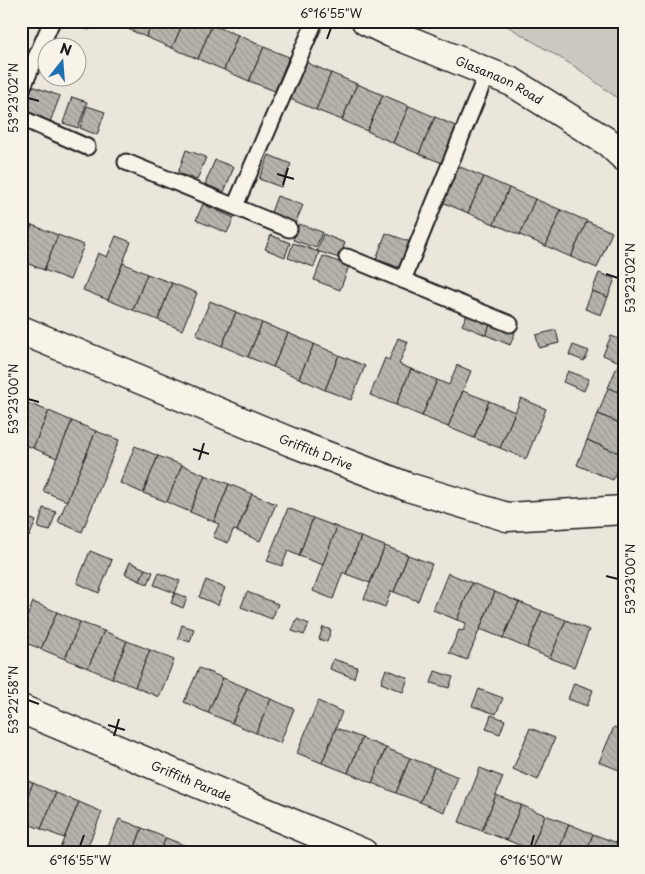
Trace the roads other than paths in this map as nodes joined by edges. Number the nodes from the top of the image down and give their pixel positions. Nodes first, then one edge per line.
1 (52, 21) edge
2 (314, 21) edge
3 (366, 21) edge
4 (487, 73) junction
5 (21, 91) edge
6 (21, 118) edge
7 (87, 147) dead end
8 (624, 156) edge
9 (126, 162) dead end
10 (235, 206) junction
11 (289, 229) dead end
12 (347, 257) dead end
13 (403, 280) junction
14 (510, 324) dead end
15 (21, 330) edge
16 (624, 510) edge
17 (21, 708) edge
18 (362, 853) edge

1 - 5 lane
2 - 10 lane
3 - 4 street, Glasanaon Road
4 - 8 street, Glasanaon Road
4 - 13 lane
6 - 7 lane
9 - 10 lane
10 - 11 lane
12 - 13 lane
13 - 14 lane
15 - 16 street, Griffith Drive
17 - 18 street, Griffith Parade

